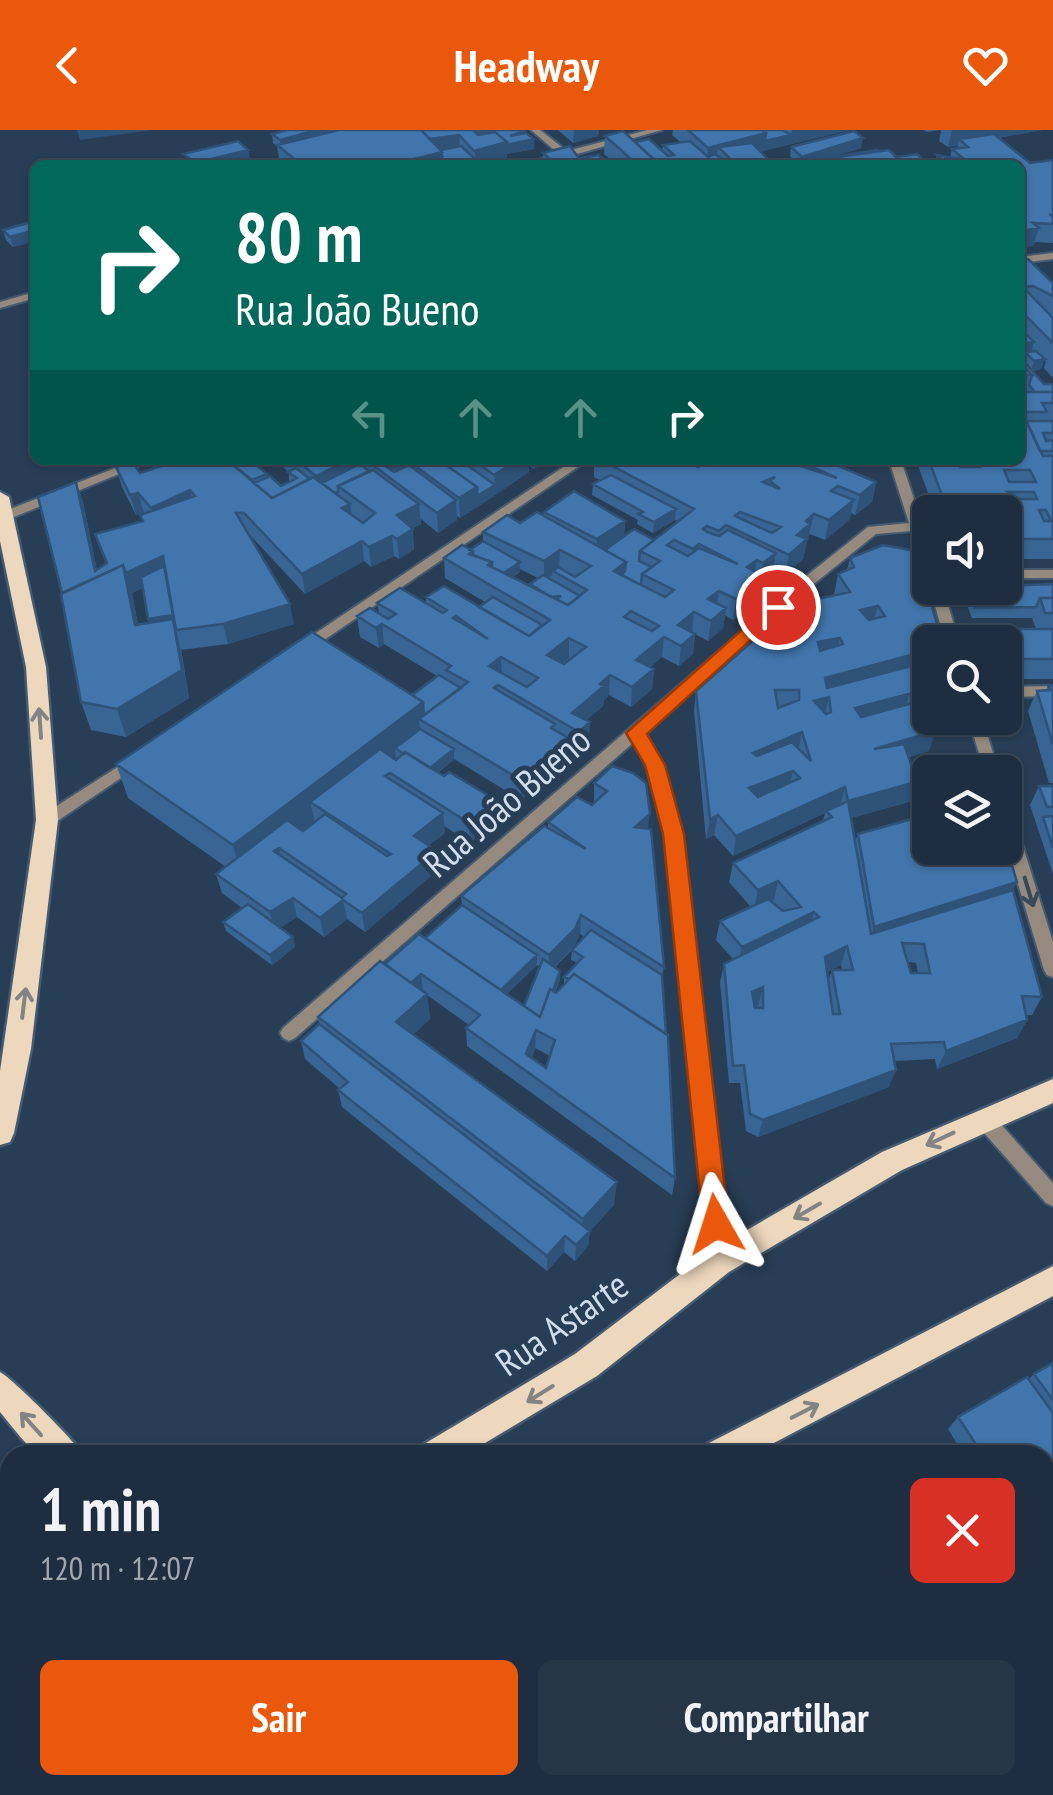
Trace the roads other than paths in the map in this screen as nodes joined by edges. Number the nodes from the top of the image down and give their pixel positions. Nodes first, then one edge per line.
1 (535, 130) edge
2 (658, 130) edge
3 (319, 152) edge
4 (566, 155) junction
5 (286, 160) edge
6 (546, 160) edge
7 (1053, 256) edge
8 (1025, 259) edge
9 (30, 296) edge
10 (0, 305) edge
11 (132, 465) edge
12 (575, 465) edge
13 (896, 465) edge
14 (2, 507) edge
15 (912, 520) edge
16 (912, 527) edge
17 (1022, 574) edge
18 (1053, 574) edge
19 (290, 656) edge
20 (1053, 691) edge
21 (1022, 692) edge
22 (636, 733) junction
23 (160, 744) edge
24 (47, 820) junction
25 (1020, 865) edge
26 (1053, 970) edge
27 (289, 1033) dead end
28 (1053, 1091) edge
29 (984, 1119) junction
30 (0, 1133) edge
31 (1053, 1198) edge
32 (720, 1262) junction
33 (1053, 1280) edge
34 (0, 1388) edge
35 (53, 1445) edge
36 (452, 1445) edge
37 (737, 1445) edge

1 - 4 street
2 - 4 street
3 - 5 street
4 - 6 street
7 - 8 street
9 - 10 street
11 - 14 street
12 - 19 street
13 - 15 street
24 -> 14 main road
16 - 22 street, Rua João Bueno
17 - 18 street
20 - 21 street
22 - 27 street, Rua João Bueno
22 - 32 street
23 - 24 street
30 -> 24 main road
25 -> 26 street
28 - 29 main road, Rua Astarte
29 - 31 street
29 -> 32 main road, Rua Astarte
32 -> 36 main road, Rua Astarte
37 -> 33 main road
35 -> 34 main road

